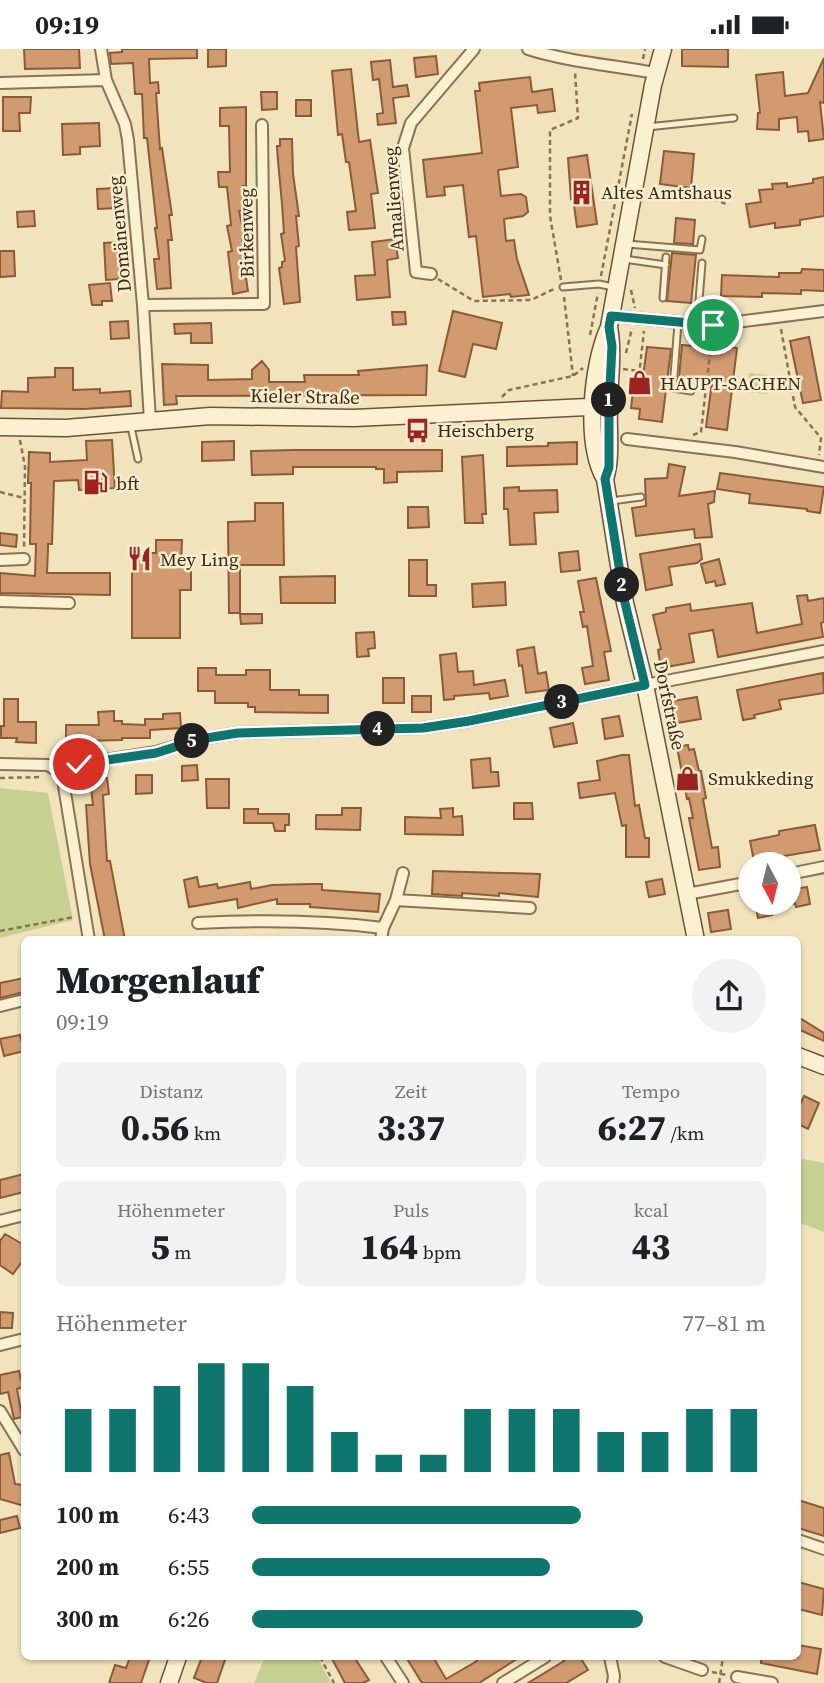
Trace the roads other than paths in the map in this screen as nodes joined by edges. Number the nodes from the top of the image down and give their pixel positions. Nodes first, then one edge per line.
1 (101, 49) edge
2 (474, 49) edge
3 (528, 49) edge
4 (656, 49) edge
5 (663, 49) edge
6 (648, 72) junction
7 (106, 80) junction
8 (0, 83) edge
9 (734, 118) dead end
10 (262, 125) dead end
11 (645, 127) junction
12 (702, 239) dead end
13 (627, 254) junction
14 (666, 257) dead end
15 (702, 263) dead end
16 (666, 265) junction
17 (431, 274) road end
18 (563, 287) road end
19 (616, 288) junction
20 (663, 298) dead end
21 (143, 305) junction
22 (824, 311) edge
23 (610, 322) junction
24 (678, 323) junction
25 (697, 325) junction
26 (691, 391) dead end
27 (601, 407) junction
28 (150, 421) junction
29 (130, 423) junction
30 (0, 427) edge
31 (627, 439) dead end
32 (138, 459) dead end
33 (821, 463) edge
34 (641, 497) dead end
35 (608, 501) junction
36 (24, 559) road end
37 (0, 560) edge
38 (0, 601) edge
39 (69, 603) dead end
40 (824, 651) edge
41 (645, 685) junction
42 (0, 764) edge
43 (59, 772) junction
44 (824, 867) edge
45 (802, 871) edge
46 (402, 873) dead end
47 (738, 884) edge
48 (687, 894) junction
49 (397, 900) junction
50 (530, 908) dead end
51 (198, 923) dead end
52 (382, 934) edge
53 (88, 936) edge
54 (695, 936) edge
55 (21, 1001) edge
56 (0, 1006) edge
57 (801, 1057) edge
58 (824, 1066) edge
59 (21, 1216) edge
60 (0, 1221) edge
61 (21, 1340) edge
62 (0, 1345) edge
63 (0, 1411) edge
64 (21, 1445) edge
65 (801, 1541) edge
66 (824, 1549) edge
67 (177, 1660) edge
68 (388, 1660) edge
69 (540, 1660) edge
70 (611, 1660) edge
71 (674, 1660) edge
72 (702, 1670) road end
73 (737, 1677) road end
74 (169, 1683) edge
75 (403, 1683) edge
76 (503, 1683) edge
77 (613, 1683) edge
78 (772, 1683) edge

1 - 7 street, Domänenweg
2 - 17 street, Amalienweg
3 - 6 street
4 - 6 main road
5 - 6 main road
6 - 11 main road, Dorfstraße
7 - 8 street
7 - 21 street, Domänenweg
9 - 11 lane
10 - 21 street, Birkenweg
11 - 13 main road, Dorfstraße
12 - 13 lane
13 - 16 lane
13 - 19 main road, Dorfstraße
14 - 16 lane
15 - 25 lane
16 - 20 lane
18 - 19 lane
19 - 23 main road, Dorfstraße
21 - 28 street, Domänenweg
22 - 25 street
23 - 24 street
23 - 27 main road, Dorfstraße
24 - 25 street
24 - 26 lane
27 - 28 main road, Kieler Straße
27 - 35 main road, Dorfstraße
28 - 29 main road, Kieler Straße
29 - 30 main road, Kieler Straße
29 - 32 lane
31 - 33 street
34 - 35 lane
35 - 41 main road, Dorfstraße
36 - 37 street
38 - 39 street
40 - 41 street
41 - 43 street
41 - 48 main road, Dorfstraße
42 - 43 street
43 - 53 street
44 - 45 street
46 - 49 street
47 - 48 street
48 - 54 main road, Dorfstraße
49 - 50 street
49 - 52 street
51 - 52 street
55 - 56 street
57 - 58 main road
59 - 60 street
61 - 62 street
63 - 64 street
65 - 66 street
67 - 74 main road
68 - 75 street
69 - 76 street
70 - 77 street
71 - 72 street
73 - 78 street

